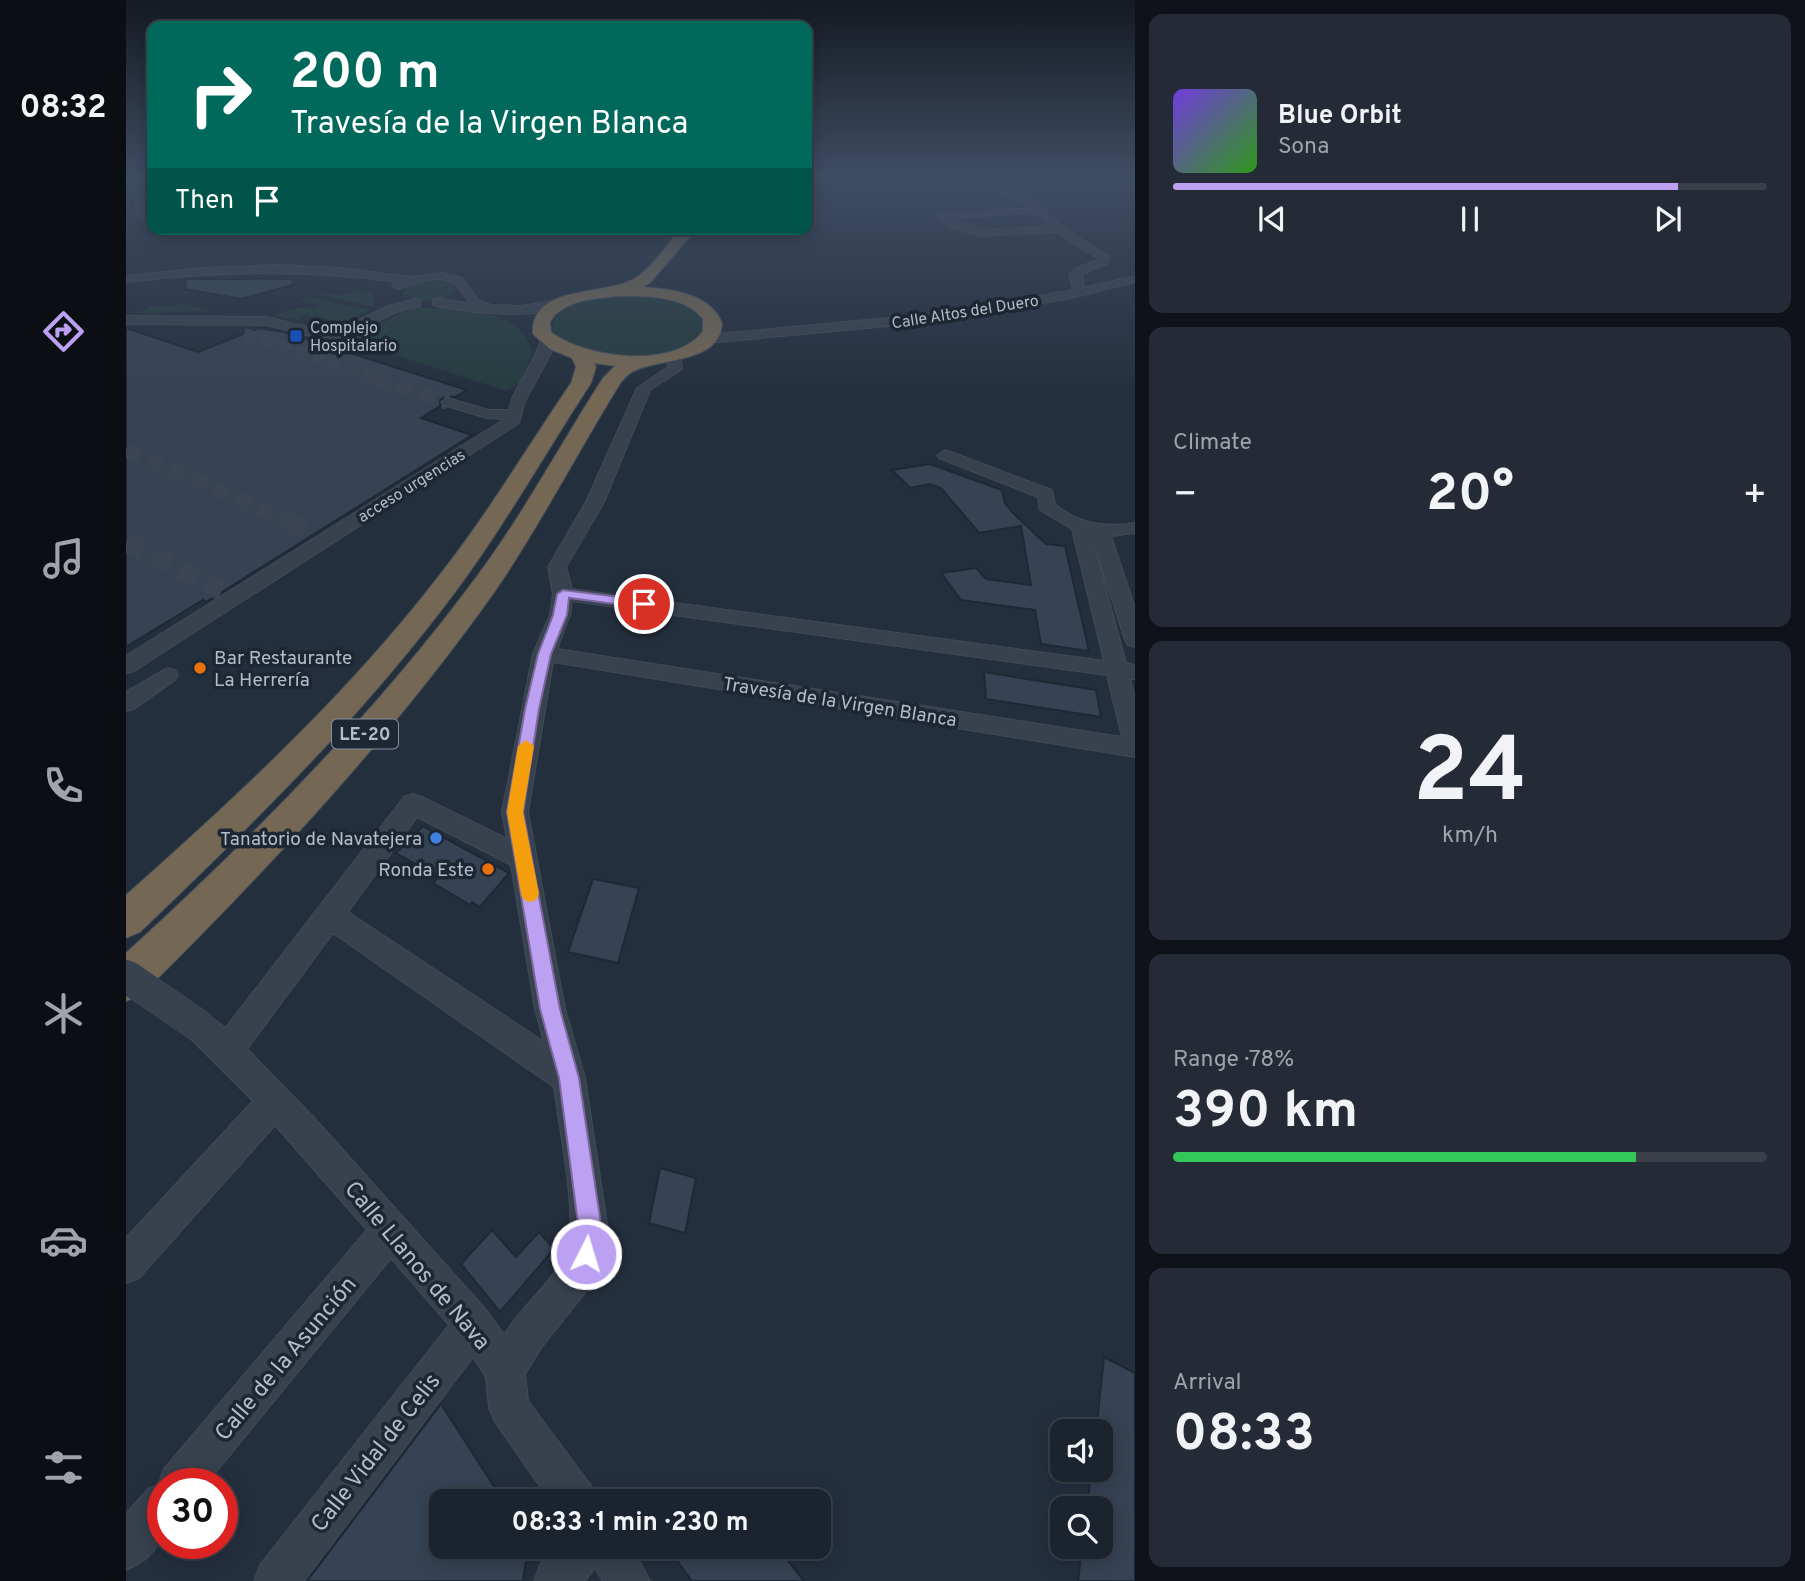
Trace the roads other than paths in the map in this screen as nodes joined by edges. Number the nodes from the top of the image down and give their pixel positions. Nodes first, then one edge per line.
1 (678, 249) edge
2 (687, 249) edge
3 (1090, 249) edge
4 (681, 262) dead end
5 (126, 279) edge
6 (1135, 279) edge
7 (410, 281) junction
8 (126, 285) edge
9 (465, 287) junction
10 (622, 291) junction
11 (1079, 292) junction
12 (395, 299) junction
13 (437, 302) junction
14 (562, 303) junction
15 (126, 320) edge
16 (246, 320) junction
17 (713, 320) junction
18 (792, 331) junction
19 (243, 334) dead end
20 (544, 334) junction
21 (707, 339) junction
22 (580, 355) junction
23 (659, 357) junction
24 (447, 402) tunnel mouth
25 (515, 415) junction
26 (945, 454) dead end
27 (1090, 528) junction
28 (1135, 528) edge
29 (563, 594) junction
30 (1135, 640) edge
31 (544, 654) junction
32 (129, 661) edge
33 (1126, 671) edge
34 (167, 675) dead end
35 (126, 703) edge
36 (1135, 741) edge
37 (1135, 748) edge
38 (523, 859) junction
39 (330, 915) junction
40 (126, 920) edge
41 (126, 978) edge
42 (225, 1049) junction
43 (569, 1078) junction
44 (275, 1101) junction
45 (390, 1231) junction
46 (126, 1265) edge
47 (474, 1324) junction
48 (505, 1371) junction
49 (192, 1468) edge
50 (568, 1489) edge
51 (147, 1523) edge
52 (126, 1548) edge
53 (574, 1559) edge
54 (614, 1559) edge
55 (276, 1581) edge
56 (556, 1581) edge
57 (628, 1581) edge

1 - 10 highway
2 - 4 highway
3 - 11 street
5 - 7 street
6 - 11 street, Calle Altos del Duero
7 - 9 street
7 - 12 street
8 - 12 street
9 - 13 street
9 - 14 street
10 - 14 highway
10 - 17 highway
11 - 18 street, Calle Altos del Duero
12 - 13 street
12 - 16 street
13 - 20 street
14 - 20 highway
15 - 16 street
16 - 19 street
17 - 18 street, Calle Altos del Duero
17 - 21 highway
18 - 21 street, Calle Altos del Duero
20 - 22 highway, LE-20
20 - 25 street, acceso urgencias
21 - 23 highway, LE-20
22 - 23 highway, LE-20
22 - 40 highway, LE-20
23 - 29 street
23 - 41 highway, LE-20
24 - 25 street
25 - 32 street, acceso urgencias
26 - 27 street
27 - 28 street
27 - 30 street
27 - 33 street
29 - 31 street
29 - 33 street
31 - 37 street, Travesía de la Virgen Blanca
31 - 38 street
33 - 36 street
34 - 35 street
38 - 39 street
38 - 43 street
39 - 42 street
39 - 43 street
41 - 42 street, Calle Llanos de Nava, bridge
42 - 44 street, Calle Llanos de Nava
43 - 48 street
44 - 45 street, Calle Llanos de Nava
44 - 46 street
45 - 47 street, Calle Llanos de Nava
45 - 49 street, Calle de la Asunción
47 - 48 street, Calle Llanos de Nava
47 - 55 street, Calle Vidal de Celis
48 - 50 street, Calle Llanos de Nava
51 - 52 street
53 - 56 street
54 - 57 street

